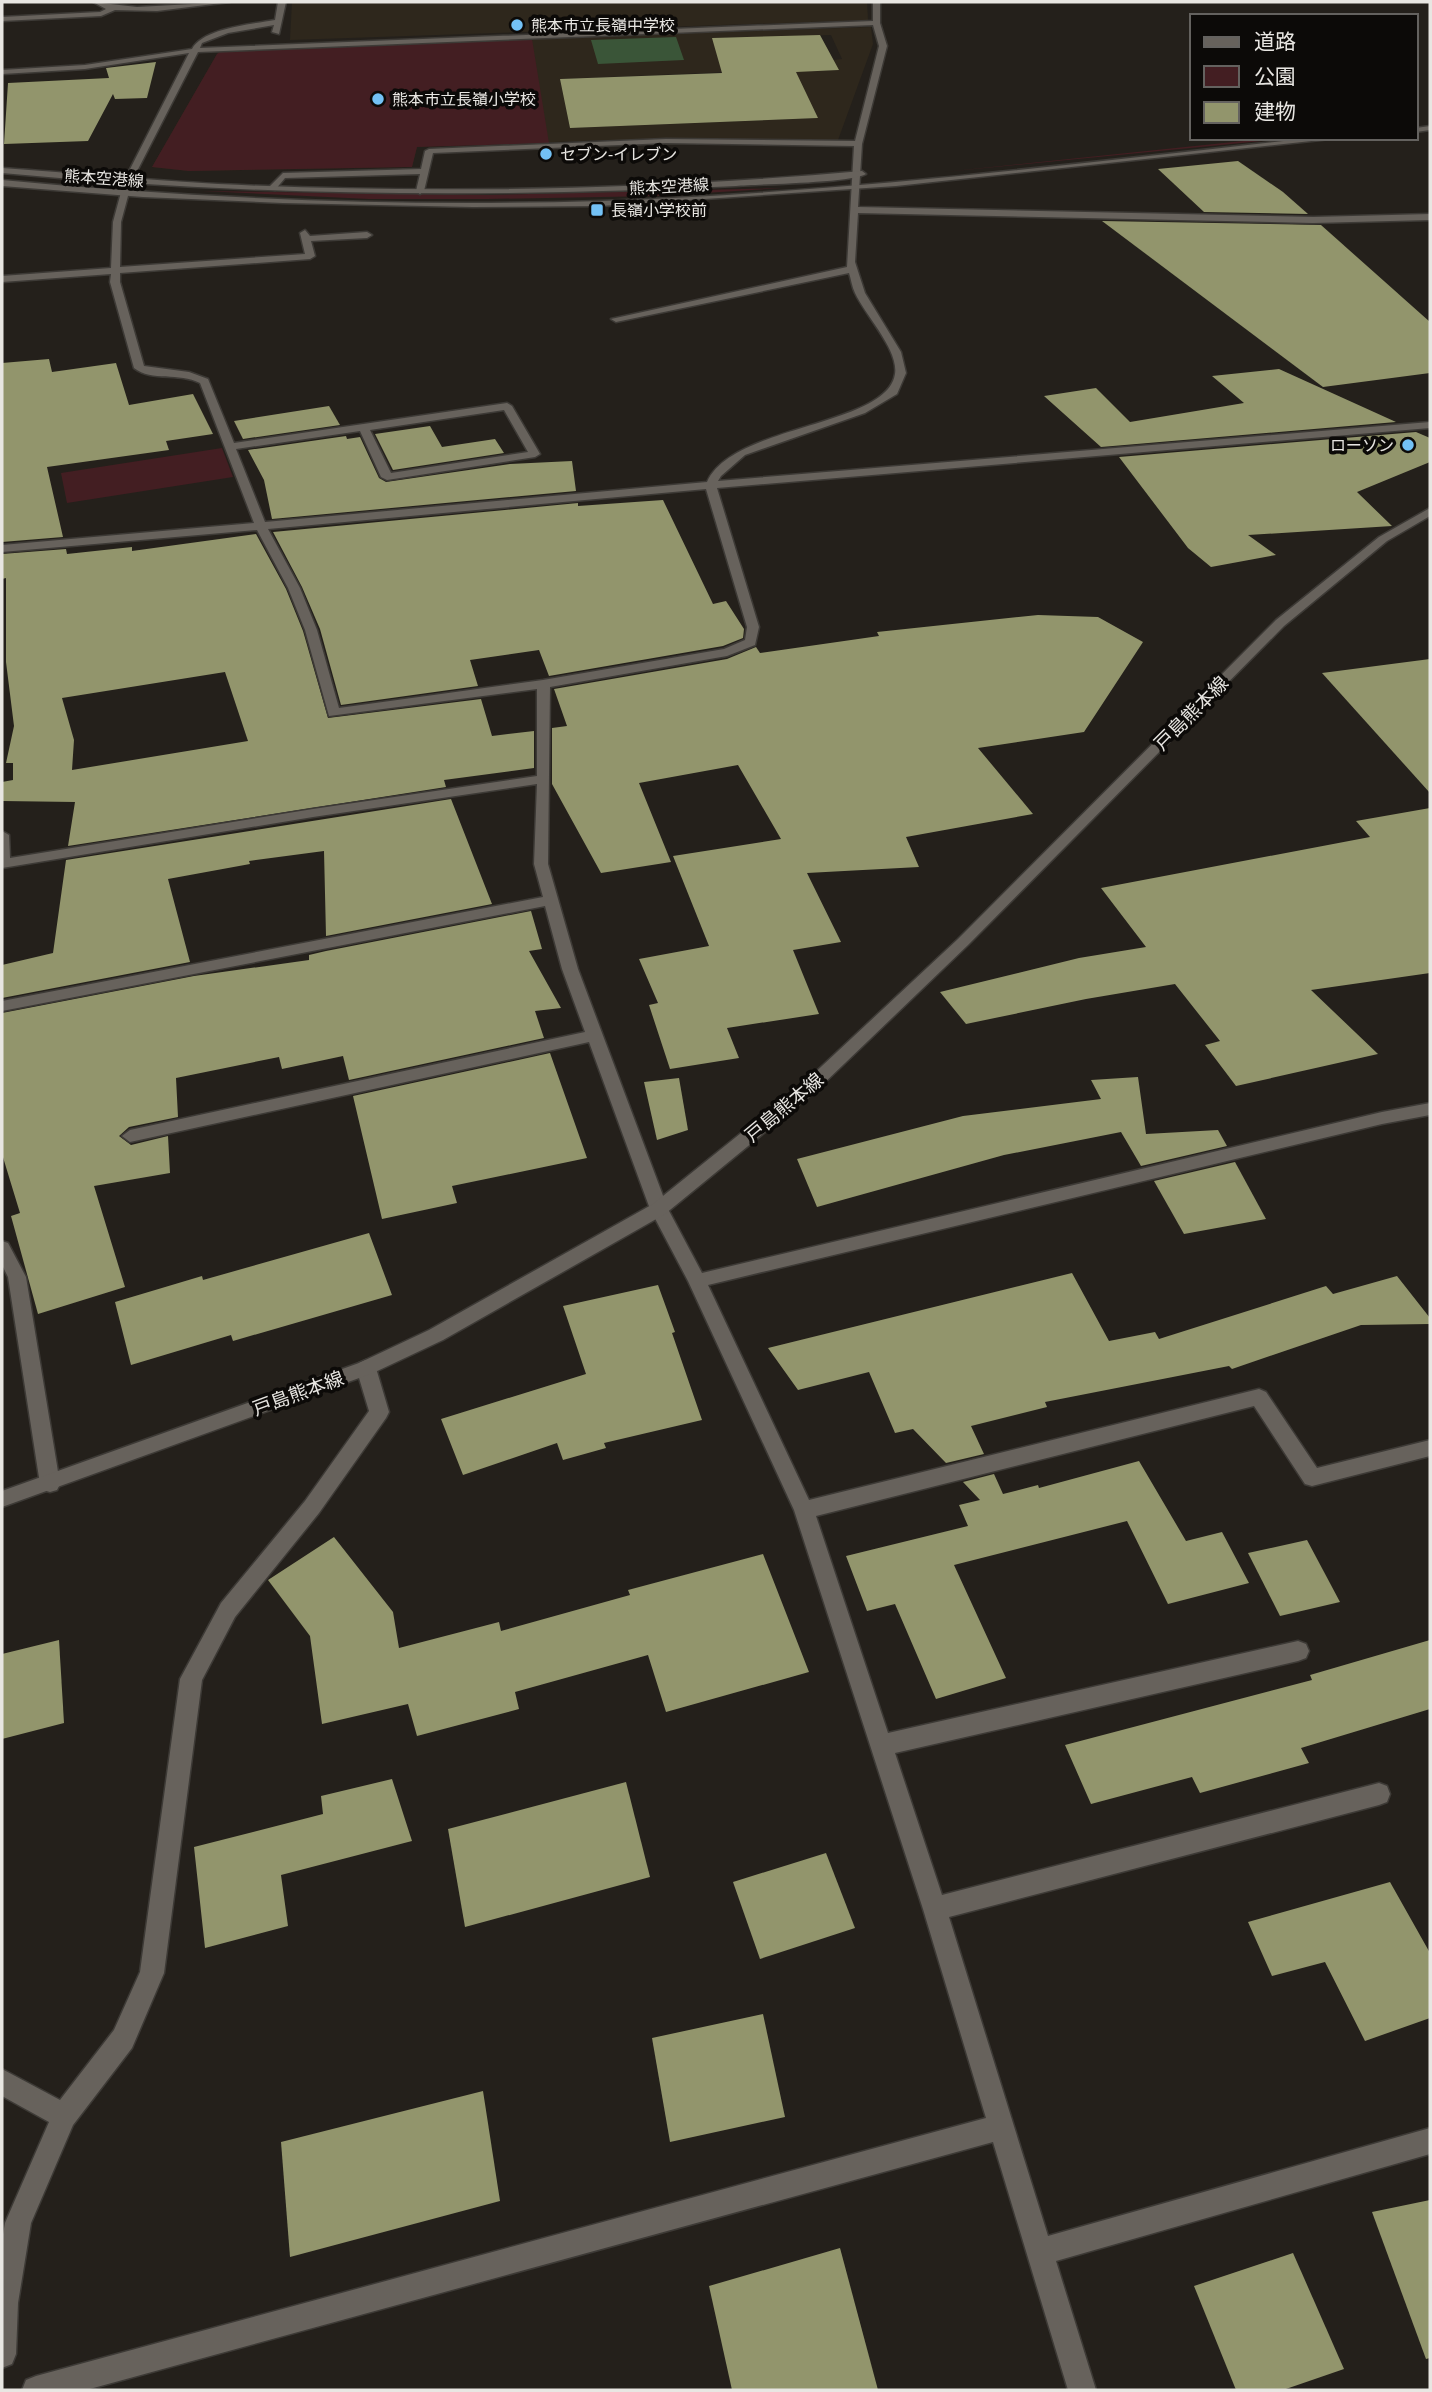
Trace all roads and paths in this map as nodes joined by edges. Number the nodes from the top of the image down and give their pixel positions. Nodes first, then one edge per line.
1 (97, 2) edge
2 (226, 2) edge
3 (282, 2) edge
4 (877, 2) edge
5 (112, 9) junction
6 (2, 19) edge
7 (276, 22) junction
8 (876, 23) junction
9 (276, 45) junction
10 (197, 50) junction
11 (2, 72) edge
12 (1315, 140) edge
13 (858, 144) junction
14 (2, 170) edge
15 (424, 172) junction
16 (870, 174) dead end
17 (856, 175) junction
18 (128, 181) junction
19 (2, 183) edge
20 (855, 187) junction
21 (272, 188) junction
22 (420, 191) junction
23 (124, 194) junction
24 (853, 210) junction
25 (1430, 217) edge
26 (367, 235) dead end
27 (853, 269) junction
28 (114, 270) junction
29 (2, 279) edge
30 (616, 318) dead end
31 (1430, 425) edge
32 (363, 427) junction
33 (230, 447) junction
34 (710, 485) junction
35 (1430, 511) edge
36 (261, 527) junction
37 (2, 549) edge
38 (543, 684) junction
39 (544, 779) junction
40 (2, 835) edge
41 (3, 864) edge
42 (551, 900) junction
43 (2, 1006) edge
44 (594, 1035) junction
45 (1430, 1109) edge
46 (130, 1136) dead end
47 (659, 1209) junction
48 (2, 1248) edge
49 (697, 1281) junction
50 (366, 1368) junction
51 (1430, 1448) edge
52 (50, 1484) junction
53 (2, 1499) edge
54 (804, 1510) junction
55 (1298, 1651) dead end
56 (883, 1745) junction
57 (1379, 1794) dead end
58 (935, 1909) junction
59 (2, 2082) edge
60 (64, 2116) junction
61 (1002, 2126) junction
62 (1430, 2141) edge
63 (1040, 2252) junction
64 (2, 2354) edge
65 (36, 2390) edge
66 (1082, 2390) edge

1 - 5 street
2 - 5 street
3 - 7 street
4 - 8 street
5 - 6 street
7 - 9 street
7 - 10 street
8 - 9 street
8 - 13 street
9 - 10 street
10 - 11 street
10 - 18 street
12 - 20 street, 熊本空港線
13 - 15 street
13 - 17 street
14 - 18 street, 熊本空港線
15 - 21 street
15 - 22 street
16 - 17 street, 熊本空港線
17 - 20 street
17 - 22 street, 熊本空港線
18 - 21 street, 熊本空港線
18 - 23 street
19 - 23 street, 熊本空港線
20 - 23 street, 熊本空港線
20 - 24 street
21 - 22 street, 熊本空港線
23 - 28 street
24 - 25 street
24 - 27 street
26 - 28 street
27 - 30 street
27 - 34 street
28 - 29 street
28 - 33 street
31 - 34 street
32 - 32 street
32 - 33 street
33 - 36 street
34 - 36 street
34 - 38 street
35 - 47 street, 戸島熊本線
36 - 37 street
36 - 38 street
38 - 39 street
39 - 41 street
39 - 42 street
40 - 41 street
42 - 43 street
42 - 44 street
44 - 46 street
44 - 47 street
45 - 49 street
47 - 49 street
47 - 50 street, 戸島熊本線
48 - 52 street
49 - 54 street
50 - 52 street, 戸島熊本線
50 - 60 street
51 - 54 street
52 - 53 street, 戸島熊本線
54 - 56 street
55 - 56 street
56 - 58 street
57 - 58 street
58 - 61 street
59 - 60 street
60 - 64 street
61 - 63 street
61 - 65 street
62 - 63 street
63 - 66 street

